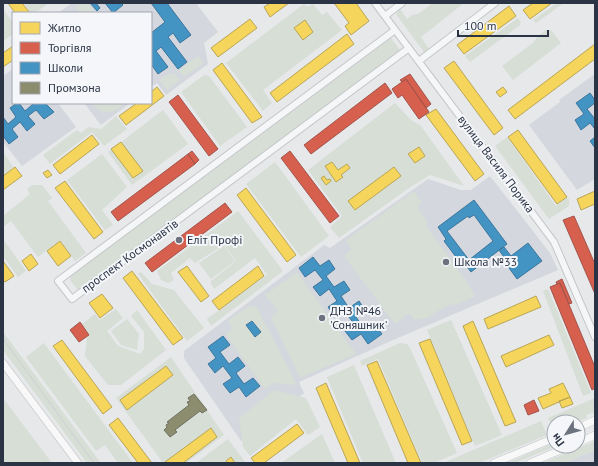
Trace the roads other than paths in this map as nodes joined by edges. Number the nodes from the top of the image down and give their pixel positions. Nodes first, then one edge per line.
1 (375, 3) edge
2 (402, 3) edge
3 (495, 3) edge
4 (385, 16) junction
5 (395, 30) junction
6 (409, 48) junction
7 (419, 61) junction
8 (595, 337) edge
9 (3, 363) edge
10 (546, 441) edge
11 (551, 454) edge
12 (78, 463) edge
13 (494, 463) edge
14 (530, 463) edge

1 - 4 street, вулиця Василя Порика
2 - 4 street
3 - 7 street
4 - 5 street, вулиця Василя Порика
5 - 6 street, вулиця Василя Порика
5 - 6 street, проспект Космонавтів
6 - 7 street, вулиця Василя Порика
7 - 8 street, вулиця Василя Порика
9 - 12 main road
10 - 13 main road
11 - 14 main road

